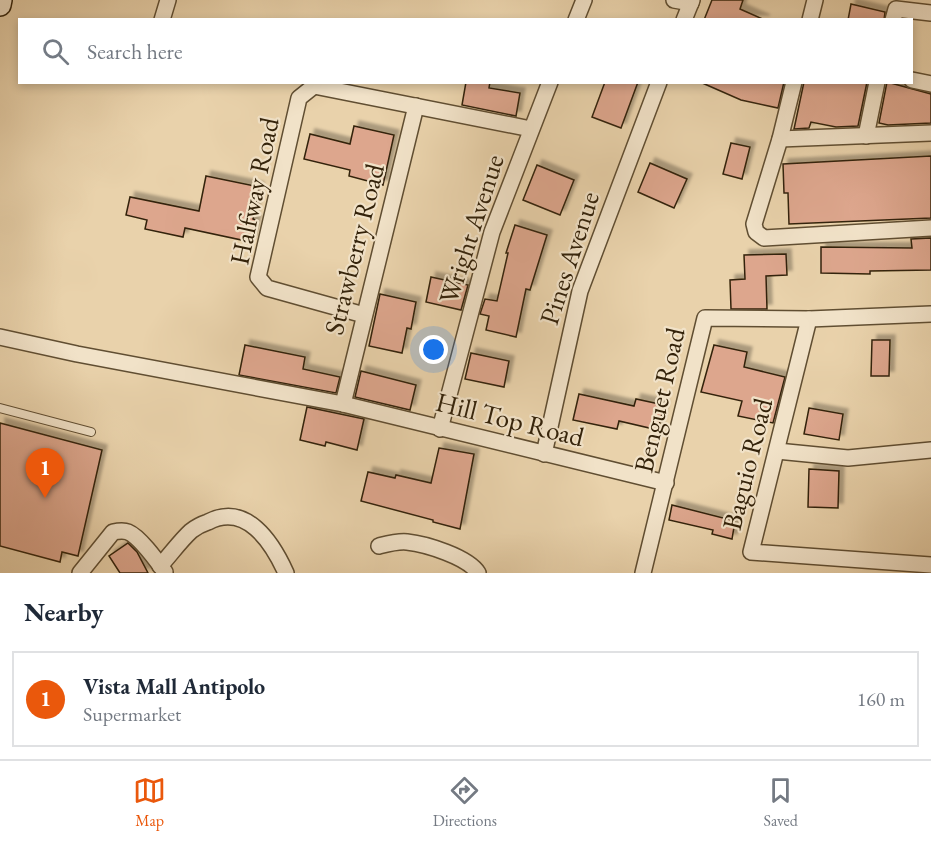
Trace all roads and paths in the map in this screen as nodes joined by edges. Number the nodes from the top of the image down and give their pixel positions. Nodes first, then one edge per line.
1 (1, 0) edge
2 (168, 0) edge
3 (584, 0) edge
4 (674, 0) edge
5 (815, 0) edge
6 (692, 2) edge
7 (0, 6) edge
8 (931, 13) edge
9 (163, 18) edge
10 (577, 18) edge
11 (685, 18) edge
12 (810, 18) edge
13 (894, 18) edge
14 (913, 80) edge
15 (549, 84) edge
16 (658, 84) edge
17 (794, 84) edge
18 (877, 84) edge
19 (931, 84) edge
20 (416, 106) junction
21 (531, 129) junction
22 (931, 133) edge
23 (867, 136) junction
24 (780, 139) junction
25 (931, 228) edge
26 (931, 314) edge
27 (364, 315) junction
28 (809, 320) junction
29 (0, 337) edge
30 (343, 404) junction
31 (0, 408) edge
32 (440, 429) junction
33 (91, 432) dead end
34 (931, 450) edge
35 (777, 451) junction
36 (544, 454) junction
37 (666, 483) junction
38 (379, 546) dead end
39 (931, 565) edge
40 (163, 569) edge
41 (80, 573) edge
42 (286, 573) edge
43 (478, 573) edge
44 (643, 573) edge

1 - 7 main road
2 - 9 street
3 - 10 street
4 - 6 street
5 - 12 street
6 - 11 street
8 - 13 street
14 - 19 street
15 - 21 street, Wright Avenue
16 - 36 street, Pines Avenue
17 - 24 street
18 - 23 street
20 - 21 street, Halfway Road
20 - 27 street, Strawberry Road
20 - 27 street, Halfway Road
21 - 32 street, Wright Avenue
22 - 23 street
23 - 24 street
24 - 25 street
26 - 28 street, Benguet Road
27 - 30 street, Strawberry Road
28 - 35 street, Baguio Road
28 - 37 street, Benguet Road
29 - 30 street, Hill Top Road
30 - 32 street, Hill Top Road
31 - 33 lane
32 - 36 street, Hill Top Road
34 - 35 street
35 - 39 street, Baguio Road
36 - 37 street, Hill Top Road
37 - 44 street, Benguet Road
38 - 43 street
40 - 41 street
40 - 42 street

